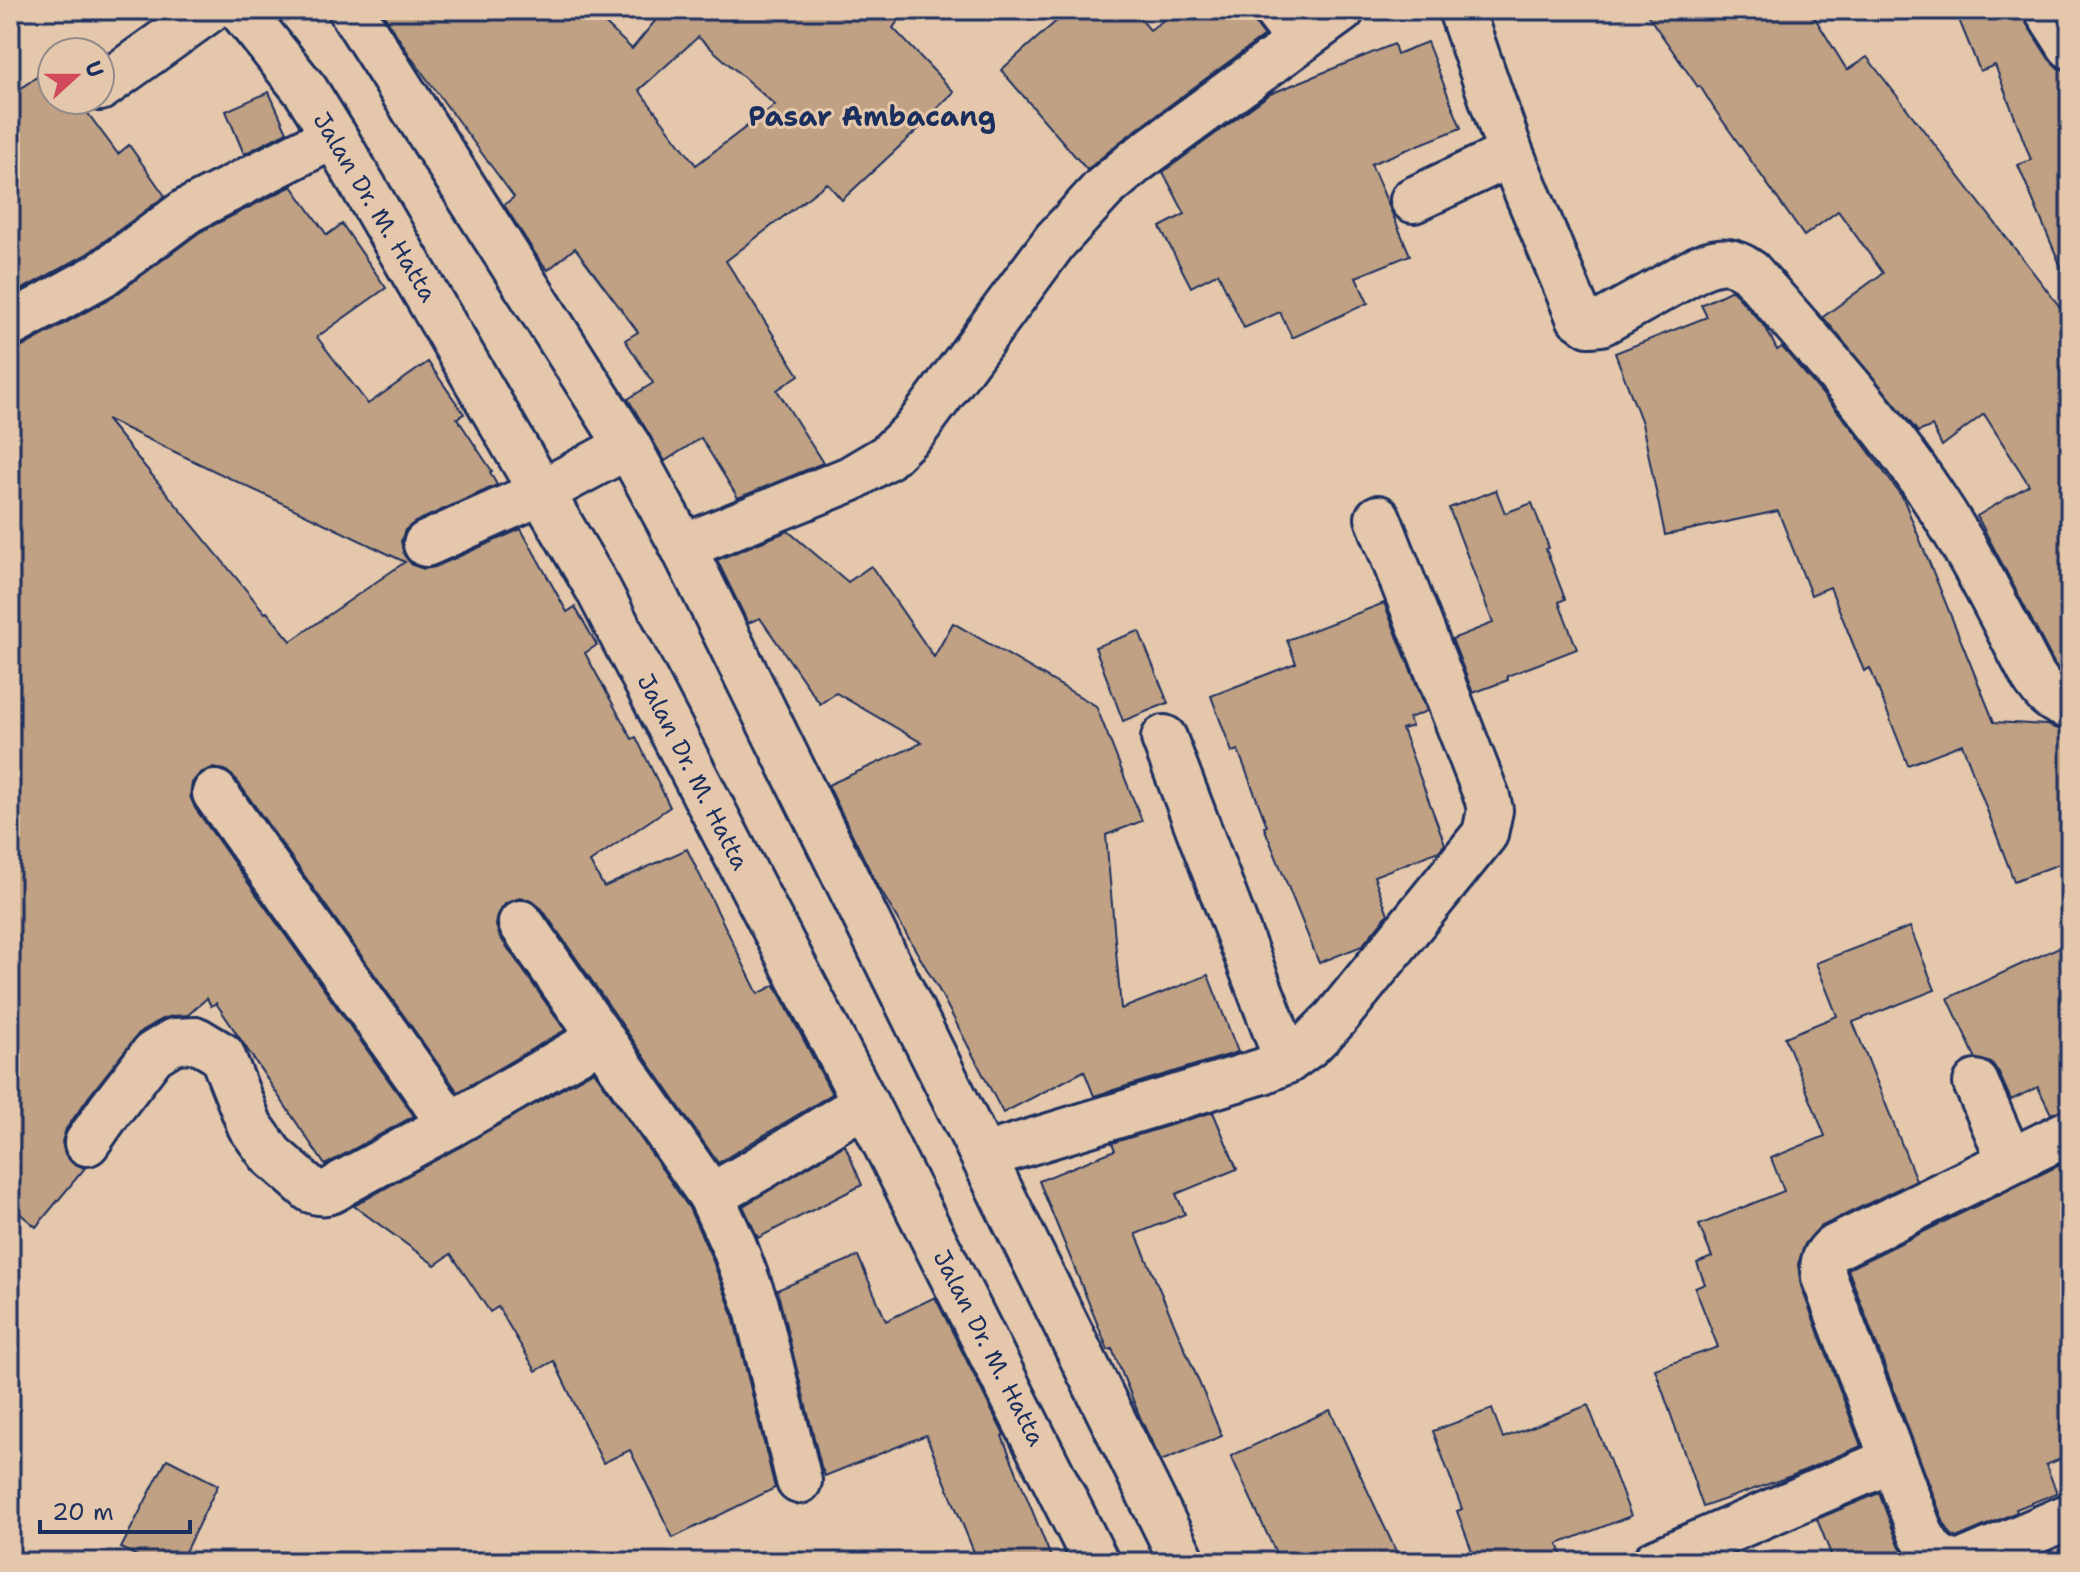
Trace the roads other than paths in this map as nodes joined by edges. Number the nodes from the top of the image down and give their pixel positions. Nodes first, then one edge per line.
1 (209, 10) edge
2 (241, 10) edge
3 (351, 10) edge
4 (1342, 10) edge
5 (1461, 10) edge
6 (2047, 10) edge
7 (1287, 25) edge
8 (2070, 46) edge
9 (116, 77) edge
10 (334, 136) junction
11 (1511, 154) junction
12 (1413, 200) dead end
13 (10, 325) edge
14 (628, 446) junction
15 (542, 492) junction
16 (1378, 518) dead end
17 (426, 544) dead end
18 (683, 547) junction
19 (2070, 706) edge
20 (1164, 738) dead end
21 (215, 793) dead end
22 (521, 923) dead end
23 (601, 1038) junction
24 (1287, 1061) junction
25 (1976, 1083) dead end
26 (865, 1103) junction
27 (450, 1125) junction
28 (2070, 1132) edge
29 (87, 1143) dead end
30 (984, 1156) junction
31 (2010, 1161) junction
32 (711, 1196) junction
33 (1892, 1460) junction
34 (799, 1481) dead end
35 (2070, 1516) edge
36 (1096, 1562) edge
37 (1183, 1562) edge
38 (1655, 1562) edge
39 (1950, 1562) edge
40 (1963, 1562) edge

1 - 9 street
2 - 10 street, Jalan Dr. M. Hatta
3 - 14 street
4 - 7 street
5 - 11 street
6 - 8 street
7 - 18 street
10 - 13 street
10 - 15 street, Jalan Dr. M. Hatta
11 - 12 street
11 - 19 street
14 - 15 street
14 - 18 street
15 - 17 street
15 - 26 street, Jalan Dr. M. Hatta
16 - 24 street
18 - 30 street
20 - 24 street
21 - 27 street
22 - 23 street
23 - 27 street
23 - 32 street
24 - 30 street
25 - 31 street
26 - 32 street
26 - 36 street, Jalan Dr. M. Hatta
27 - 29 street
28 - 31 street
30 - 37 street
31 - 33 street
32 - 34 street
33 - 38 street
33 - 39 street
35 - 40 street

